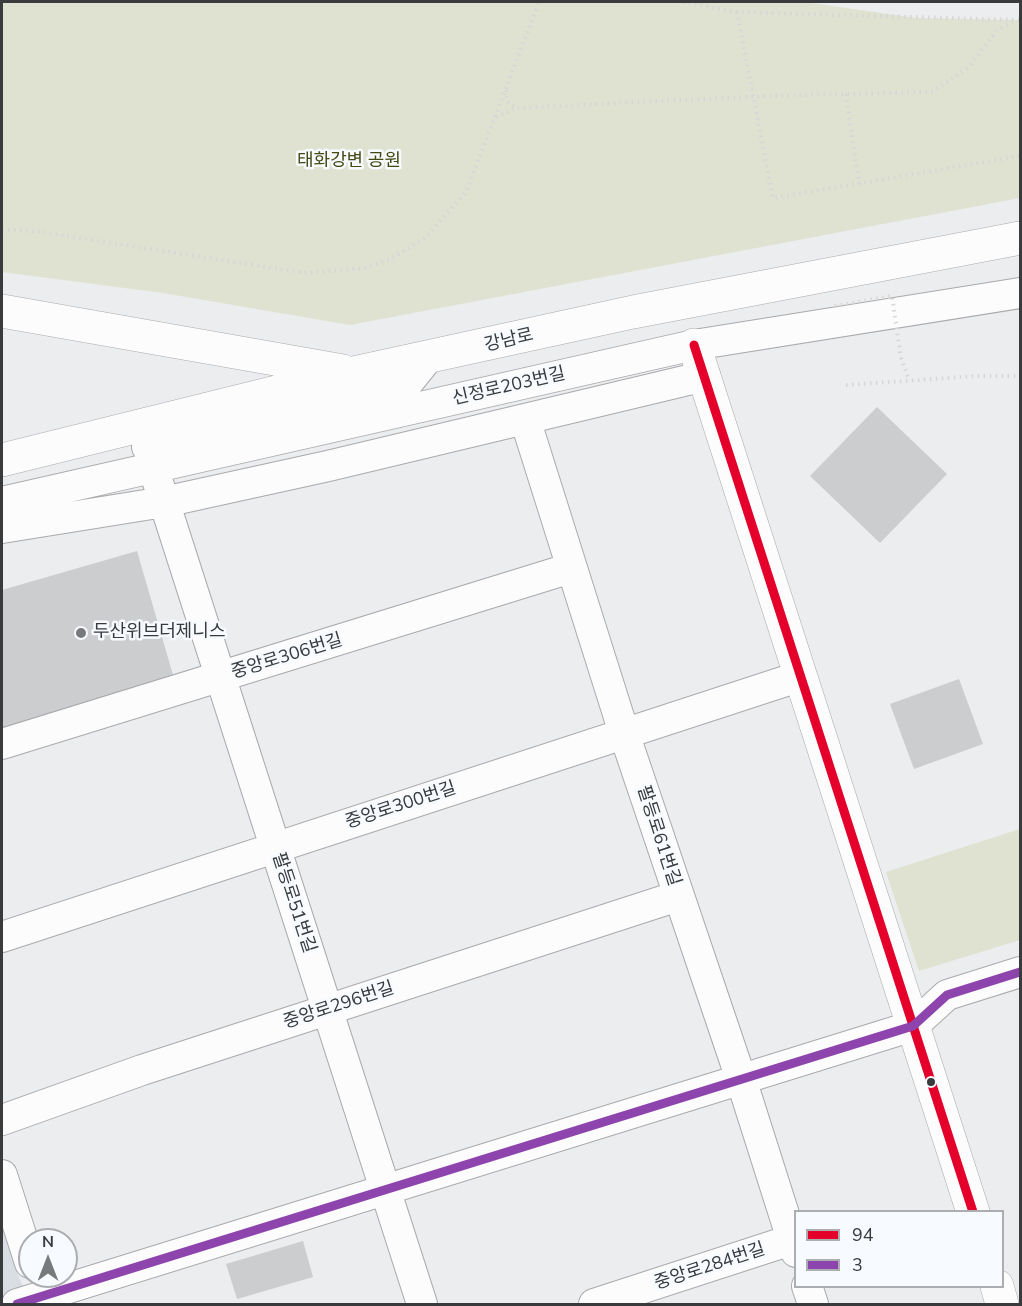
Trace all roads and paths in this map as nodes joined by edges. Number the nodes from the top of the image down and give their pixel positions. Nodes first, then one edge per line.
1 (539, 2) edge
2 (683, 2) edge
3 (737, 12) junction
4 (994, 19) junction
5 (1018, 20) edge
6 (997, 30) junction
7 (506, 88) junction
8 (846, 94) junction
9 (752, 97) junction
10 (517, 108) junction
11 (495, 118) junction
12 (1020, 156) edge
13 (859, 184) junction
14 (2, 229) edge
15 (1020, 238) edge
16 (1020, 293) edge
17 (835, 306) dead end
18 (2, 311) edge
19 (694, 345) junction
20 (428, 359) junction
21 (353, 373) junction
22 (705, 376) junction
23 (1020, 376) edge
24 (910, 380) junction
25 (846, 384) dead end
26 (525, 419) junction
27 (2, 460) edge
28 (153, 467) junction
29 (2, 483) edge
30 (2, 502) edge
31 (164, 502) junction
32 (2, 528) edge
33 (571, 568) junction
34 (801, 675) junction
35 (220, 678) junction
36 (624, 733) junction
37 (2, 744) edge
38 (275, 848) junction
39 (678, 896) junction
40 (2, 937) edge
41 (1020, 972) edge
42 (327, 1010) junction
43 (913, 1026) junction
44 (741, 1079) junction
45 (2, 1120) edge
46 (2, 1175) edge
47 (386, 1190) junction
48 (971, 1210) edge
49 (19, 1228) edge
50 (793, 1246) edge
51 (807, 1288) edge
52 (997, 1288) edge
53 (34, 1296) edge
54 (422, 1305) edge
55 (594, 1305) edge
56 (813, 1305) edge
57 (1002, 1305) edge

1 - 7 path
2 - 3 path
3 - 4 path
3 - 9 path
4 - 5 path
4 - 6 path
5 - 6 path
6 - 8 path
7 - 10 path
7 - 11 path
8 - 9 path
8 - 13 path
9 - 10 path
9 - 13 path
10 - 11 path
11 - 14 path
12 - 13 path
15 - 20 main road, 강남로
16 - 19 street, 신정로203번길
17 - 24 path, bridge
18 - 21 main road
19 - 22 main road
19 - 28 street, 신정로203번길
20 - 21 main road, 강남로
20 - 29 street
21 - 27 main road, 강남로
22 - 26 street
22 - 34 main road
23 - 24 path
24 - 25 path
26 - 31 street
26 - 33 street, 팔등로61번길
28 - 30 street, 신정로203번길
28 - 31 street, 팔등로51번길
31 - 32 street
31 - 35 street, 팔등로51번길
33 - 35 street, 중앙로306번길
33 - 36 street, 팔등로61번길
34 - 36 street, 중앙로300번길
34 - 43 main road
35 - 37 street, 중앙로306번길
35 - 38 street, 팔등로51번길
36 - 38 street, 중앙로300번길
36 - 39 street, 팔등로61번길
38 - 40 street, 중앙로300번길
38 - 42 street, 팔등로51번길
39 - 42 street, 중앙로296번길
39 - 44 street, 팔등로61번길
41 - 43 street
42 - 45 street, 중앙로296번길
42 - 47 street, 팔등로51번길
43 - 44 street
43 - 48 main road
44 - 47 street
44 - 50 street, 팔등로61번길
46 - 49 street
47 - 53 street
47 - 54 street, 팔등로51번길
50 - 55 street, 중앙로284번길
51 - 56 street
52 - 57 main road

